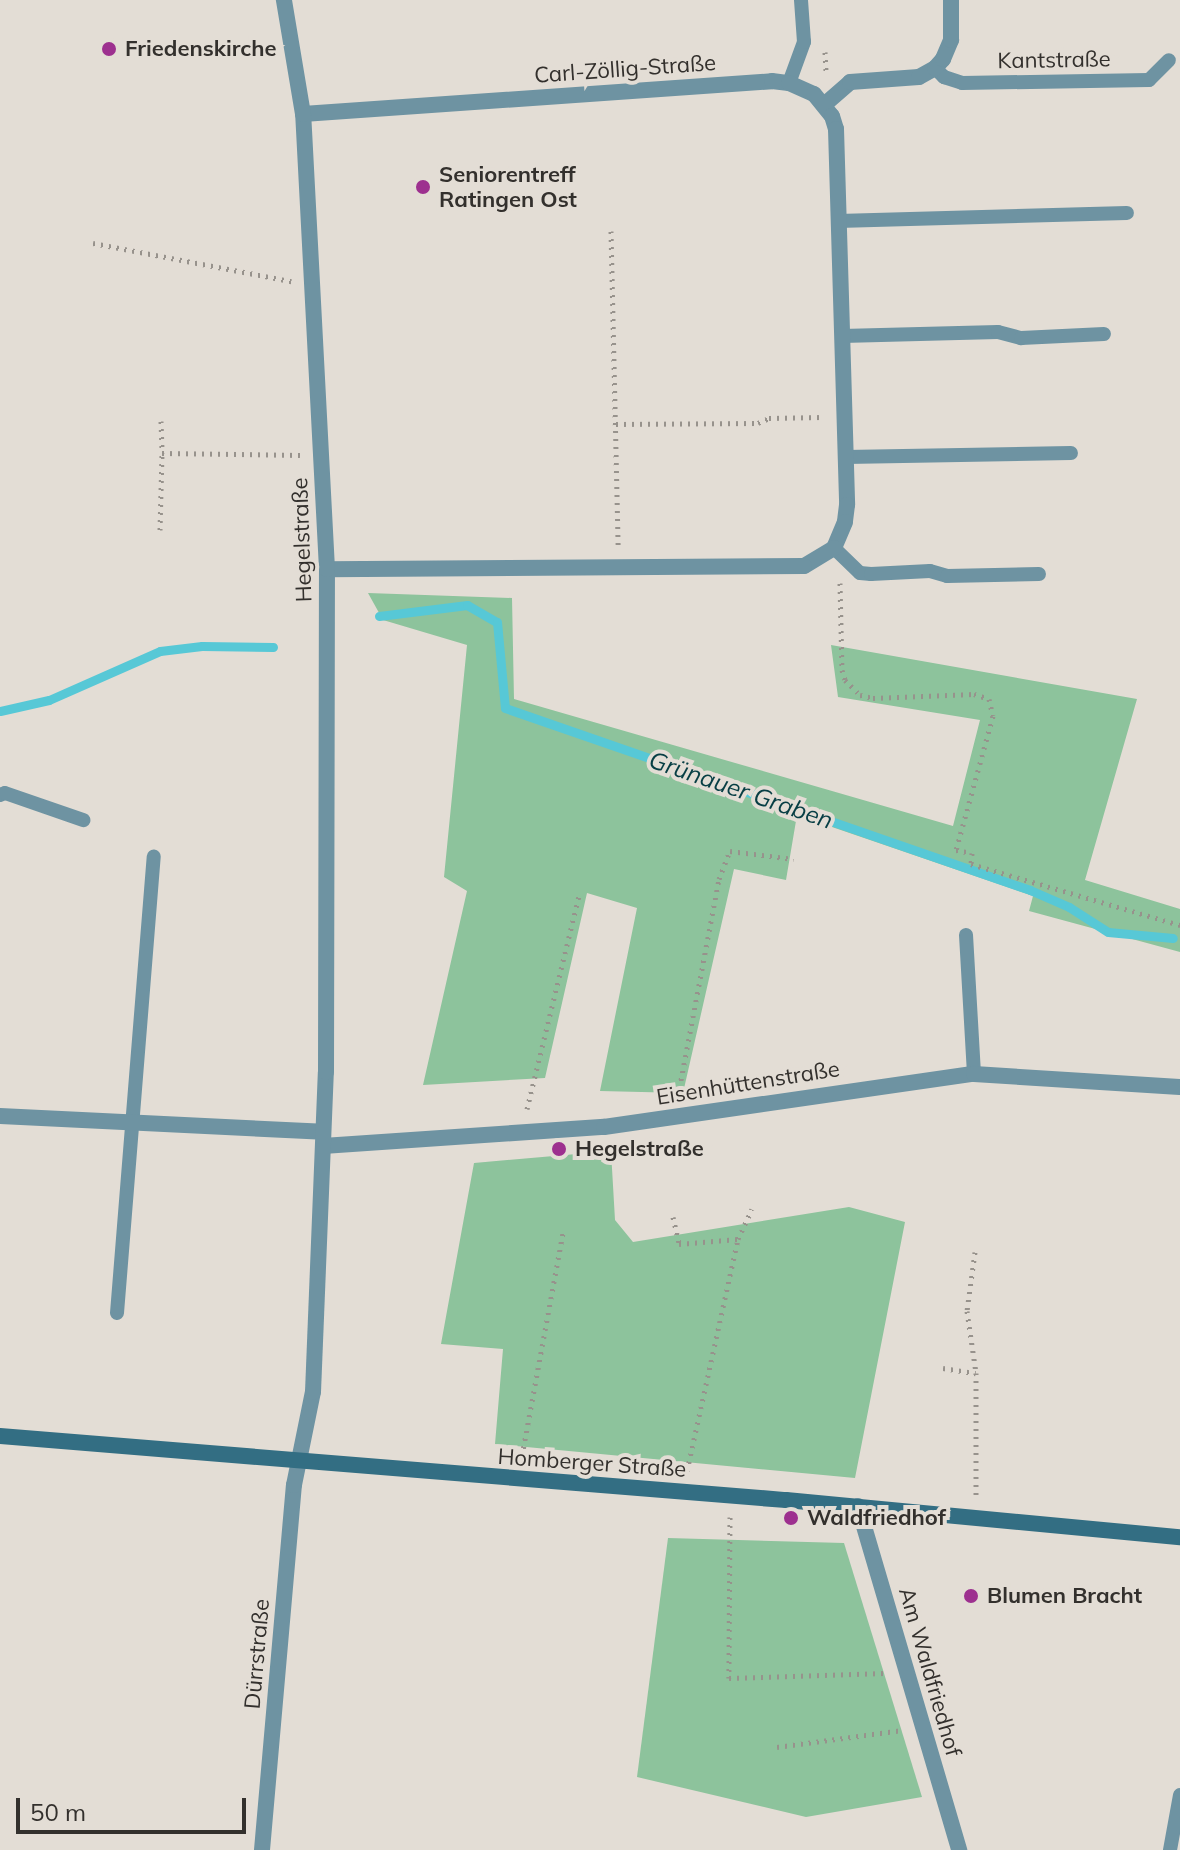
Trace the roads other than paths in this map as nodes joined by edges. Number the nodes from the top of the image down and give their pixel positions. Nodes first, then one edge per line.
1 (284, 0) edge
2 (801, 0) edge
3 (951, 0) edge
4 (1169, 60) dead end
5 (935, 68) junction
6 (789, 83) junction
7 (824, 105) junction
8 (303, 114) junction
9 (1127, 213) dead end
10 (838, 221) junction
11 (1104, 334) dead end
12 (842, 336) junction
13 (1071, 453) dead end
14 (846, 457) junction
15 (837, 551) junction
16 (327, 569) junction
17 (1039, 574) dead end
18 (0, 795) edge
19 (83, 820) dead end
20 (154, 856) dead end
21 (966, 935) dead end
22 (974, 1074) junction
23 (1180, 1087) edge
24 (0, 1116) edge
25 (135, 1124) junction
26 (323, 1139) junction
27 (117, 1313) dead end
28 (0, 1436) edge
29 (297, 1462) junction
30 (858, 1506) junction
31 (1180, 1537) edge
32 (1180, 1795) edge
33 (262, 1850) edge
34 (959, 1850) edge
35 (1170, 1850) edge

1 - 8 street, Hegelstraße
2 - 6 lane
3 - 5 street
4 - 5 lane, Kantstraße
5 - 7 street
6 - 7 street
6 - 8 street, Carl-Zöllig-Straße
7 - 10 street
8 - 16 street, Hegelstraße
9 - 10 lane
10 - 12 street
11 - 12 lane
12 - 14 street
13 - 14 lane
14 - 15 street
15 - 16 street
15 - 17 lane
16 - 26 street, Hegelstraße
18 - 19 lane
20 - 25 lane
21 - 22 lane
22 - 23 street, Eisenhüttenstraße
22 - 26 street, Eisenhüttenstraße
24 - 25 street, Eisenhüttenstraße
25 - 26 street, Eisenhüttenstraße
25 - 27 lane
26 - 29 street, Hegelstraße
28 - 29 main road, Homberger Straße
29 - 30 main road, Homberger Straße
29 - 33 street, Dürrstraße
30 - 31 main road, Homberger Straße
30 - 34 street, Am Waldfriedhof
32 - 35 lane

